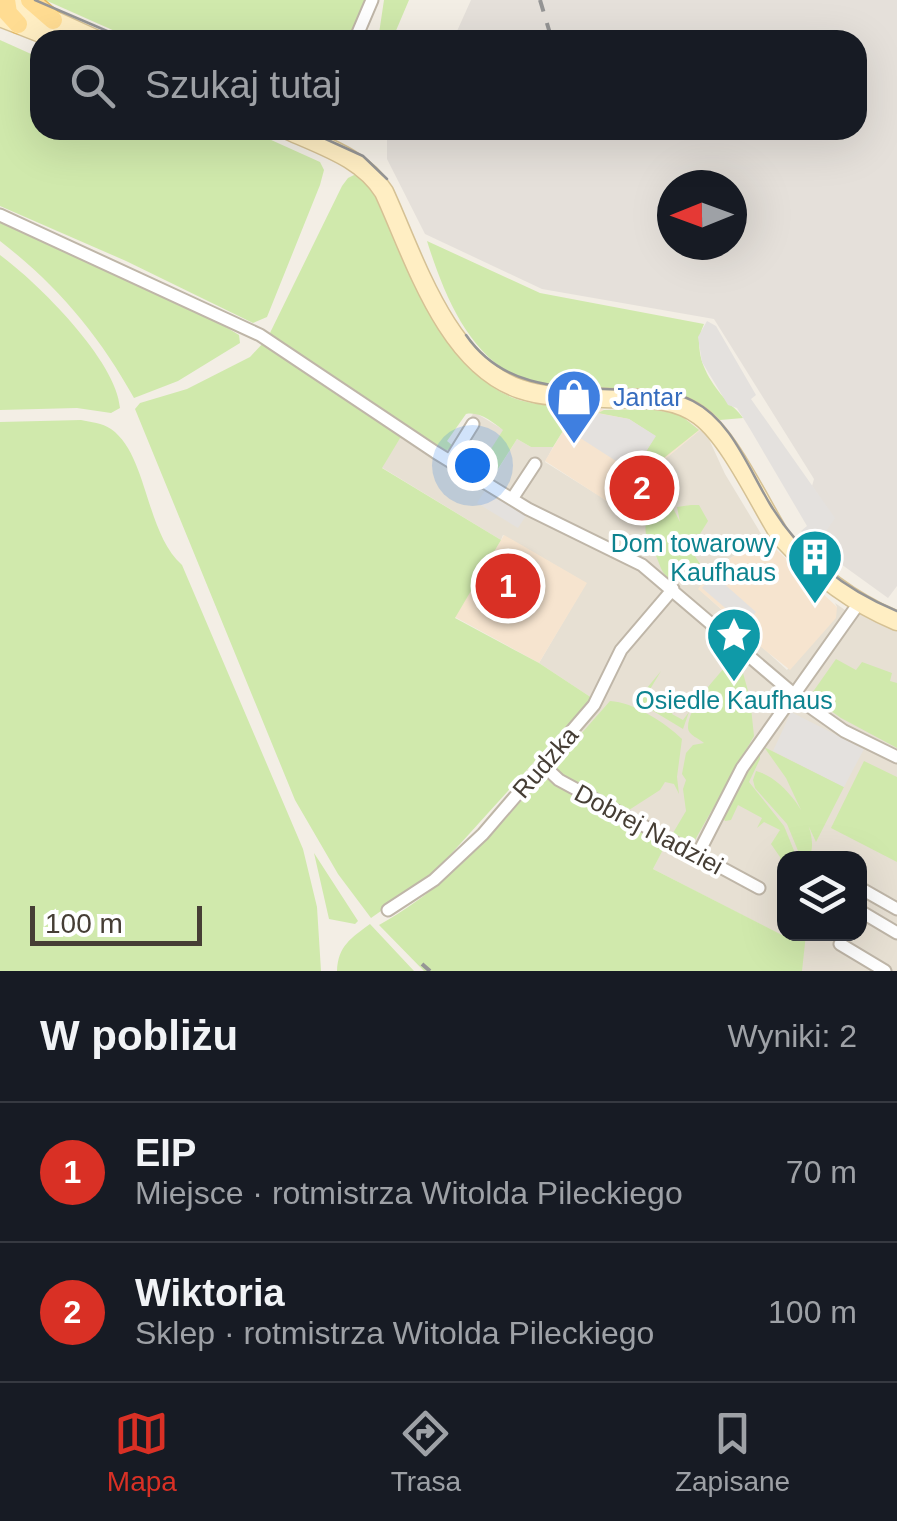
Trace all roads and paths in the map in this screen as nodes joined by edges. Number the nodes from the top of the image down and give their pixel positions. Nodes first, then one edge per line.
1 (30, 0) edge
2 (372, 0) edge
3 (6, 8) edge
4 (53, 20) junction
5 (42, 30) edge
6 (75, 30) edge
7 (359, 30) edge
8 (313, 140) edge
9 (0, 215) edge
10 (473, 424) dead end
11 (450, 461) junction
12 (535, 464) dead end
13 (512, 500) junction
14 (673, 589) junction
15 (859, 603) junction
16 (897, 621) edge
17 (794, 694) junction
18 (897, 757) edge
19 (543, 765) junction
20 (698, 854) junction
21 (759, 888) dead end
22 (867, 892) edge
23 (897, 909) edge
24 (388, 910) dead end
25 (867, 915) edge
26 (897, 933) edge
27 (840, 944) dead end
28 (885, 971) edge

1 - 4 main road
2 - 7 street
3 - 4 street
3 - 5 street
4 - 6 street
8 - 15 street
9 - 11 street
10 - 11 street
11 - 13 street
12 - 13 street
13 - 14 street
14 - 17 street
14 - 19 street, Rudzka
15 - 16 street
15 - 17 street
17 - 18 street
17 - 20 street
19 - 20 street, Dobrej Nadziei
19 - 24 street, Rudzka
20 - 21 street, Dobrej Nadziei
22 - 23 street
25 - 26 street
27 - 28 street

